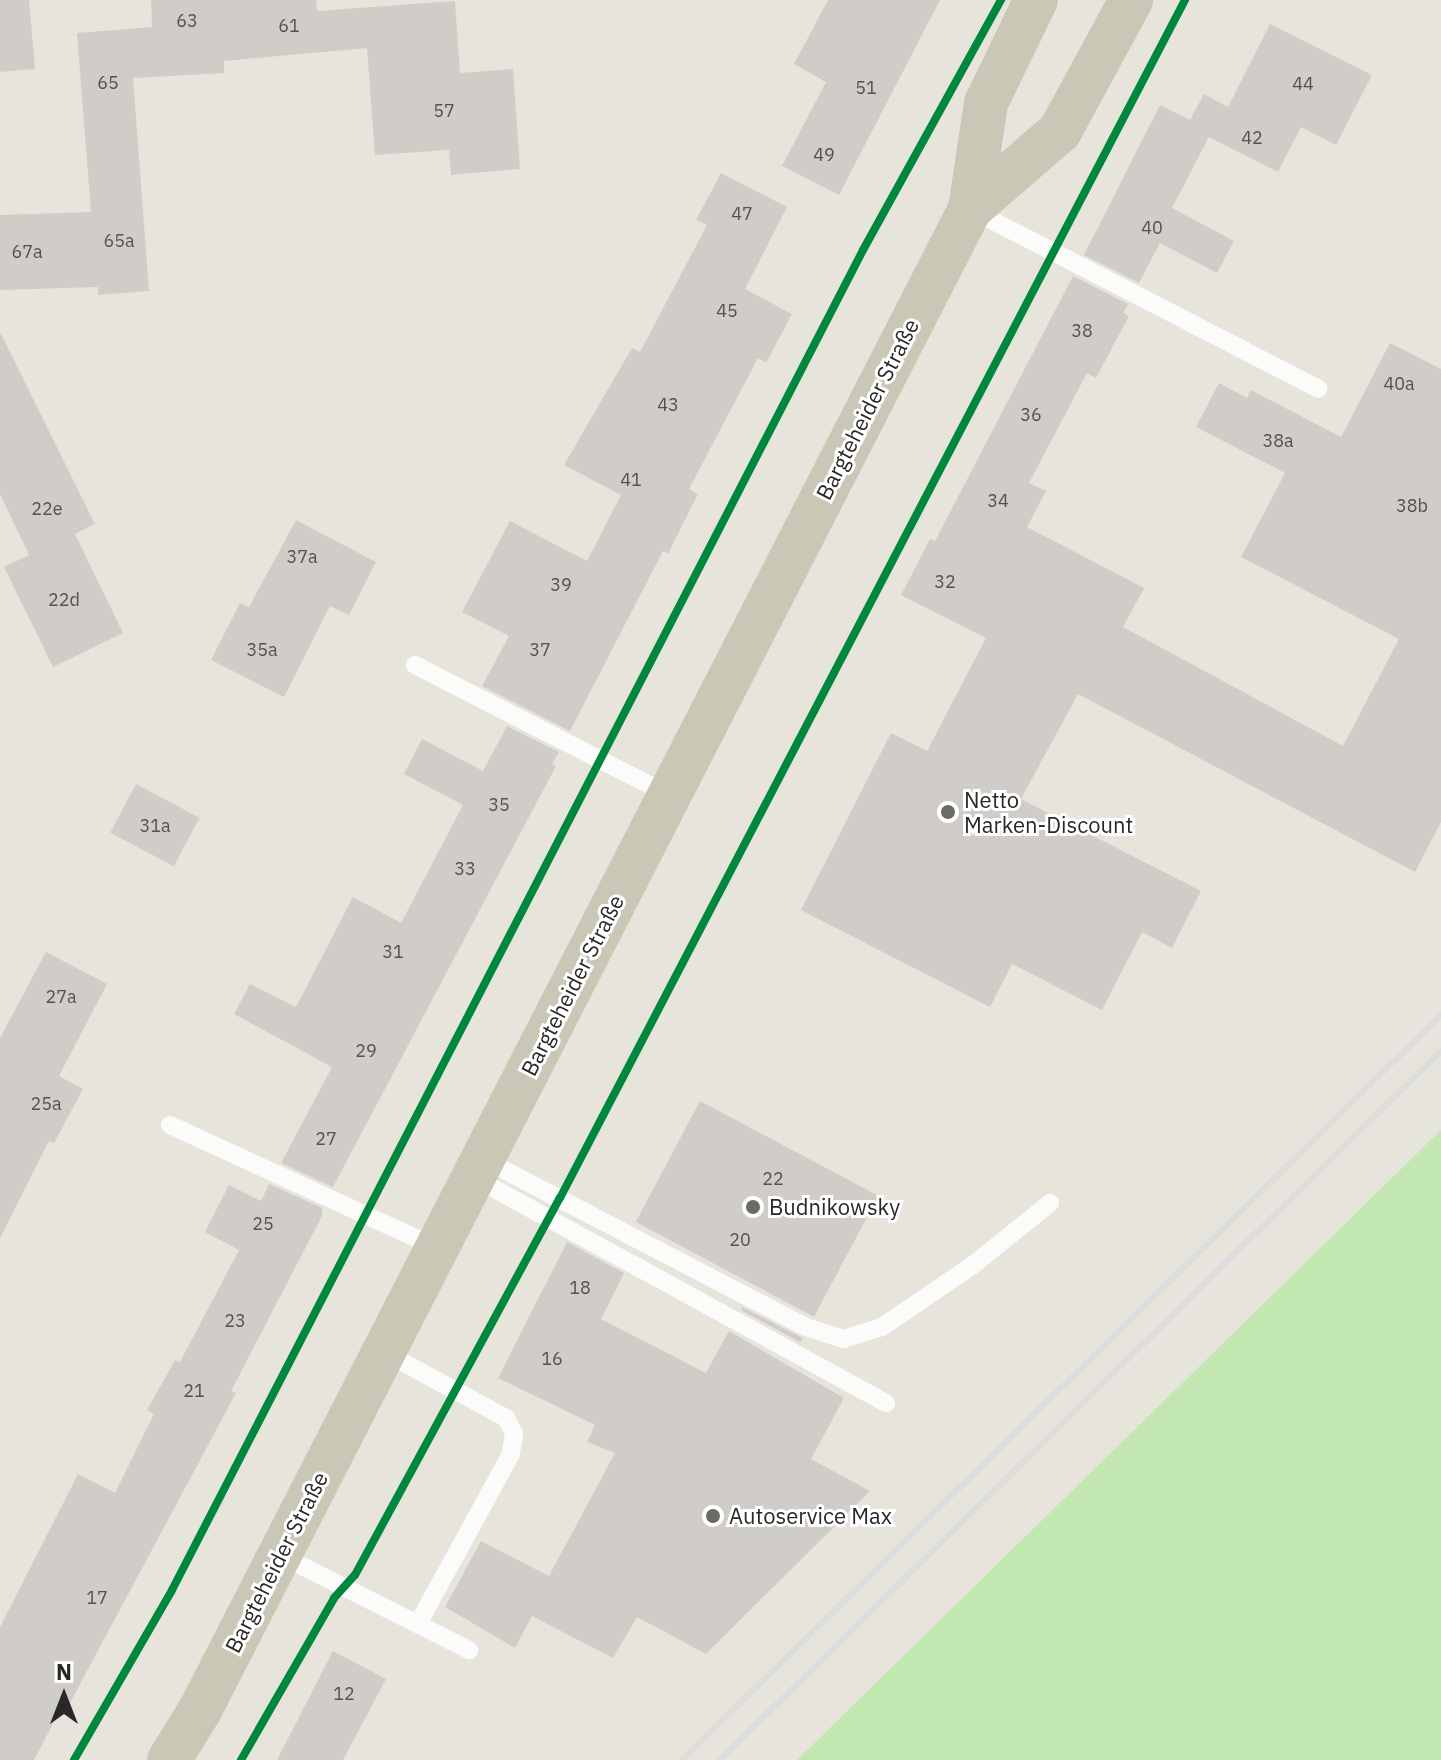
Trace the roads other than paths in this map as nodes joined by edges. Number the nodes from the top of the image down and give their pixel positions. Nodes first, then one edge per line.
1 (1036, 0) edge
2 (1131, 0) edge
3 (970, 209) junction
4 (1318, 389) dead end
5 (415, 665) dead end
6 (669, 795) junction
7 (170, 1125) dead end
8 (478, 1168) junction
9 (1050, 1203) dead end
10 (437, 1248) junction
11 (384, 1352) junction
12 (886, 1403) dead end
13 (280, 1555) junction
14 (418, 1624) junction
15 (469, 1650) dead end
16 (169, 1760) edge

1 - 3 main road, Bargteheider Straße
2 - 3 main road, Bargteheider Straße
3 - 4 lane
3 - 6 main road, Bargteheider Straße
5 - 6 lane
6 - 8 main road, Bargteheider Straße
7 - 10 lane
8 - 9 lane
8 - 10 main road, Bargteheider Straße
8 - 12 lane
10 - 11 main road, Bargteheider Straße
11 - 13 main road, Bargteheider Straße
11 - 14 lane
13 - 14 lane
13 - 16 main road, Bargteheider Straße
14 - 15 lane

